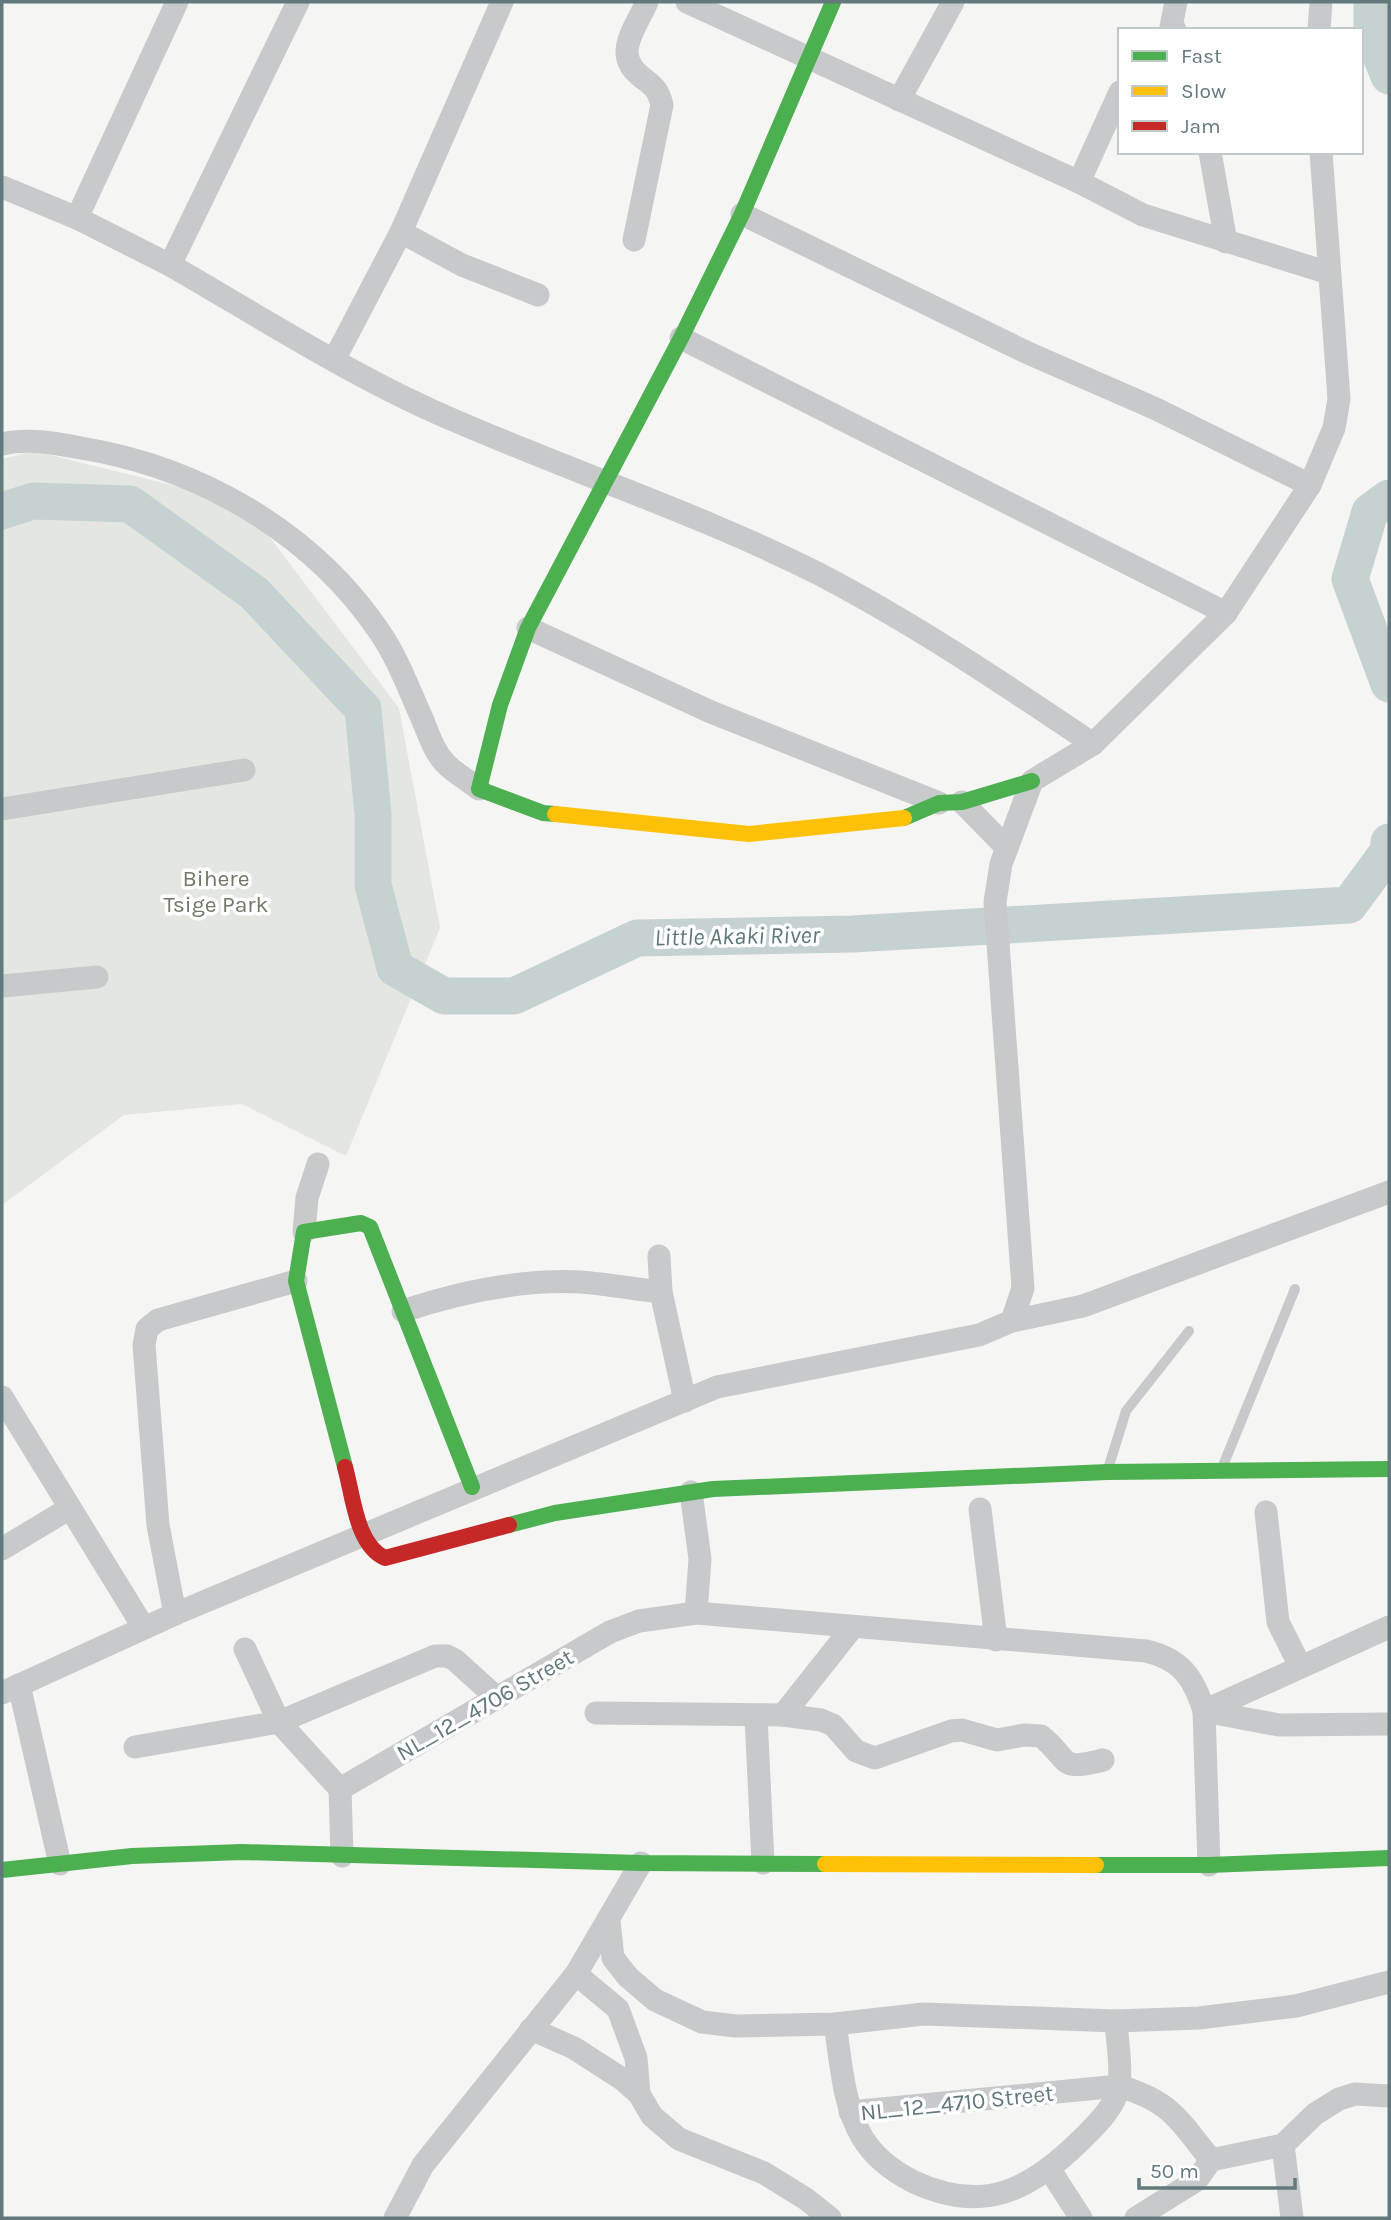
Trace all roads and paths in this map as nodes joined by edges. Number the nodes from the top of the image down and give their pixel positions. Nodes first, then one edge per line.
1 (177, 2) edge
2 (298, 2) edge
3 (502, 2) edge
4 (647, 2) edge
5 (687, 2) edge
6 (834, 2) edge
7 (953, 2) edge
8 (1175, 2) edge
9 (1321, 2) edge
10 (1171, 28) edge
11 (1319, 28) edge
12 (809, 60) junction
13 (1118, 96) edge
14 (899, 100) junction
15 (1210, 154) edge
16 (1321, 154) edge
17 (1079, 182) junction
18 (2, 187) edge
19 (741, 214) junction
20 (76, 218) junction
21 (401, 232) junction
22 (634, 240) dead end
23 (1226, 243) junction
24 (170, 265) junction
25 (1329, 272) junction
26 (538, 295) dead end
27 (681, 338) junction
28 (334, 360) junction
29 (2, 444) edge
30 (607, 480) junction
31 (1310, 485) junction
32 (1226, 613) junction
33 (528, 628) junction
34 (1093, 744) junction
35 (244, 770) dead end
36 (1032, 780) junction
37 (479, 789) junction
38 (962, 802) junction
39 (939, 803) junction
40 (2, 809) edge
41 (1007, 848) junction
42 (97, 977) dead end
43 (2, 986) edge
44 (318, 1164) dead end
45 (1389, 1192) edge
46 (303, 1231) junction
47 (659, 1255) dead end
48 (296, 1282) junction
49 (1295, 1289) dead end
50 (661, 1292) junction
51 (403, 1311) junction
52 (1012, 1321) junction
53 (1189, 1331) dead end
54 (2, 1397) edge
55 (685, 1401) junction
56 (1389, 1469) edge
57 (1107, 1472) junction
58 (1220, 1473) junction
59 (472, 1487) junction
60 (691, 1492) junction
61 (70, 1508) junction
62 (980, 1508) dead end
63 (1266, 1512) dead end
64 (363, 1535) junction
65 (2, 1549) edge
66 (696, 1613) junction
67 (175, 1614) junction
68 (144, 1628) junction
69 (852, 1628) junction
70 (1389, 1628) edge
71 (996, 1640) junction
72 (245, 1649) dead end
73 (1300, 1666) junction
74 (10, 1689) edge
75 (497, 1698) junction
76 (1204, 1711) junction
77 (596, 1713) dead end
78 (783, 1715) junction
79 (756, 1716) junction
80 (279, 1721) junction
81 (1389, 1724) edge
82 (135, 1747) dead end
83 (1103, 1760) dead end
84 (340, 1789) junction
85 (342, 1856) junction
86 (1389, 1858) edge
87 (640, 1863) junction
88 (763, 1863) junction
89 (60, 1864) junction
90 (1209, 1865) junction
91 (2, 1870) edge
92 (609, 1921) junction
93 (576, 1974) junction
94 (1389, 1982) edge
95 (1116, 2021) junction
96 (835, 2024) junction
97 (531, 2029) junction
98 (1119, 2086) junction
99 (639, 2094) junction
100 (1389, 2096) edge
101 (850, 2112) junction
102 (1283, 2145) junction
103 (1211, 2160) junction
104 (1050, 2170) junction
105 (395, 2218) edge
106 (830, 2218) edge
107 (1081, 2218) edge
108 (1136, 2218) edge
109 (1292, 2218) edge

1 - 20 street
2 - 24 street
3 - 21 street
4 - 22 street
5 - 12 street
6 - 12 street
7 - 14 street
8 - 10 street
9 - 11 street
12 - 14 street
12 - 19 street
13 - 17 street
14 - 17 street
15 - 23 street
16 - 25 street
17 - 23 street
18 - 20 street
19 - 27 street
19 - 31 street
20 - 24 street
21 - 26 street
21 - 28 street
23 - 25 street
24 - 28 street
25 - 31 street
27 - 30 street
27 - 32 street
28 - 30 street
29 - 37 street
30 - 33 street
30 - 34 street
31 - 32 street
32 - 34 street
33 - 37 street
33 - 39 street
34 - 36 street
35 - 40 street
36 - 38 street
36 - 41 street
37 - 39 street
38 - 39 street
38 - 41 street
41 - 52 street
42 - 43 street
44 - 46 street
45 - 52 street
46 - 48 street
46 - 51 street
47 - 50 street
48 - 64 street
48 - 67 street
49 - 58 lane
50 - 51 street
50 - 55 street
51 - 59 street
52 - 55 street
53 - 57 lane
54 - 61 street
55 - 59 street
56 - 58 street
57 - 58 street
57 - 60 street
59 - 64 street
60 - 64 street
60 - 66 street
61 - 65 street
61 - 68 street
62 - 71 street
63 - 73 street
64 - 67 street
66 - 69 street, NL_12_4706 Street
66 - 75 street, NL_12_4706 Street
67 - 68 street
68 - 74 street
69 - 71 street, NL_12_4706 Street
69 - 78 street
70 - 73 street
71 - 76 street, NL_12_4706 Street
72 - 80 street
73 - 76 street
74 - 89 street
75 - 80 street
75 - 84 street, NL_12_4706 Street
76 - 81 street
76 - 90 street, NL_12_4706 Street
77 - 79 street
78 - 79 street
78 - 83 street
79 - 88 street
80 - 82 street
80 - 84 street
84 - 85 street
85 - 87 street
85 - 89 street
86 - 90 street
87 - 88 street
87 - 92 street
88 - 90 street
89 - 91 street
92 - 93 street
92 - 96 street
93 - 97 street
93 - 99 street
94 - 95 street
95 - 96 street
95 - 98 street, NL_12_4710 Street
96 - 101 street
97 - 99 street
97 - 105 street
98 - 101 street, NL_12_4710 Street
98 - 103 street, NL_12_4710 Street
98 - 104 street, NL_12_4710 Street
99 - 106 street
100 - 102 street
101 - 104 street, NL_12_4710 Street
102 - 103 street
102 - 109 street
103 - 108 street
104 - 107 street

